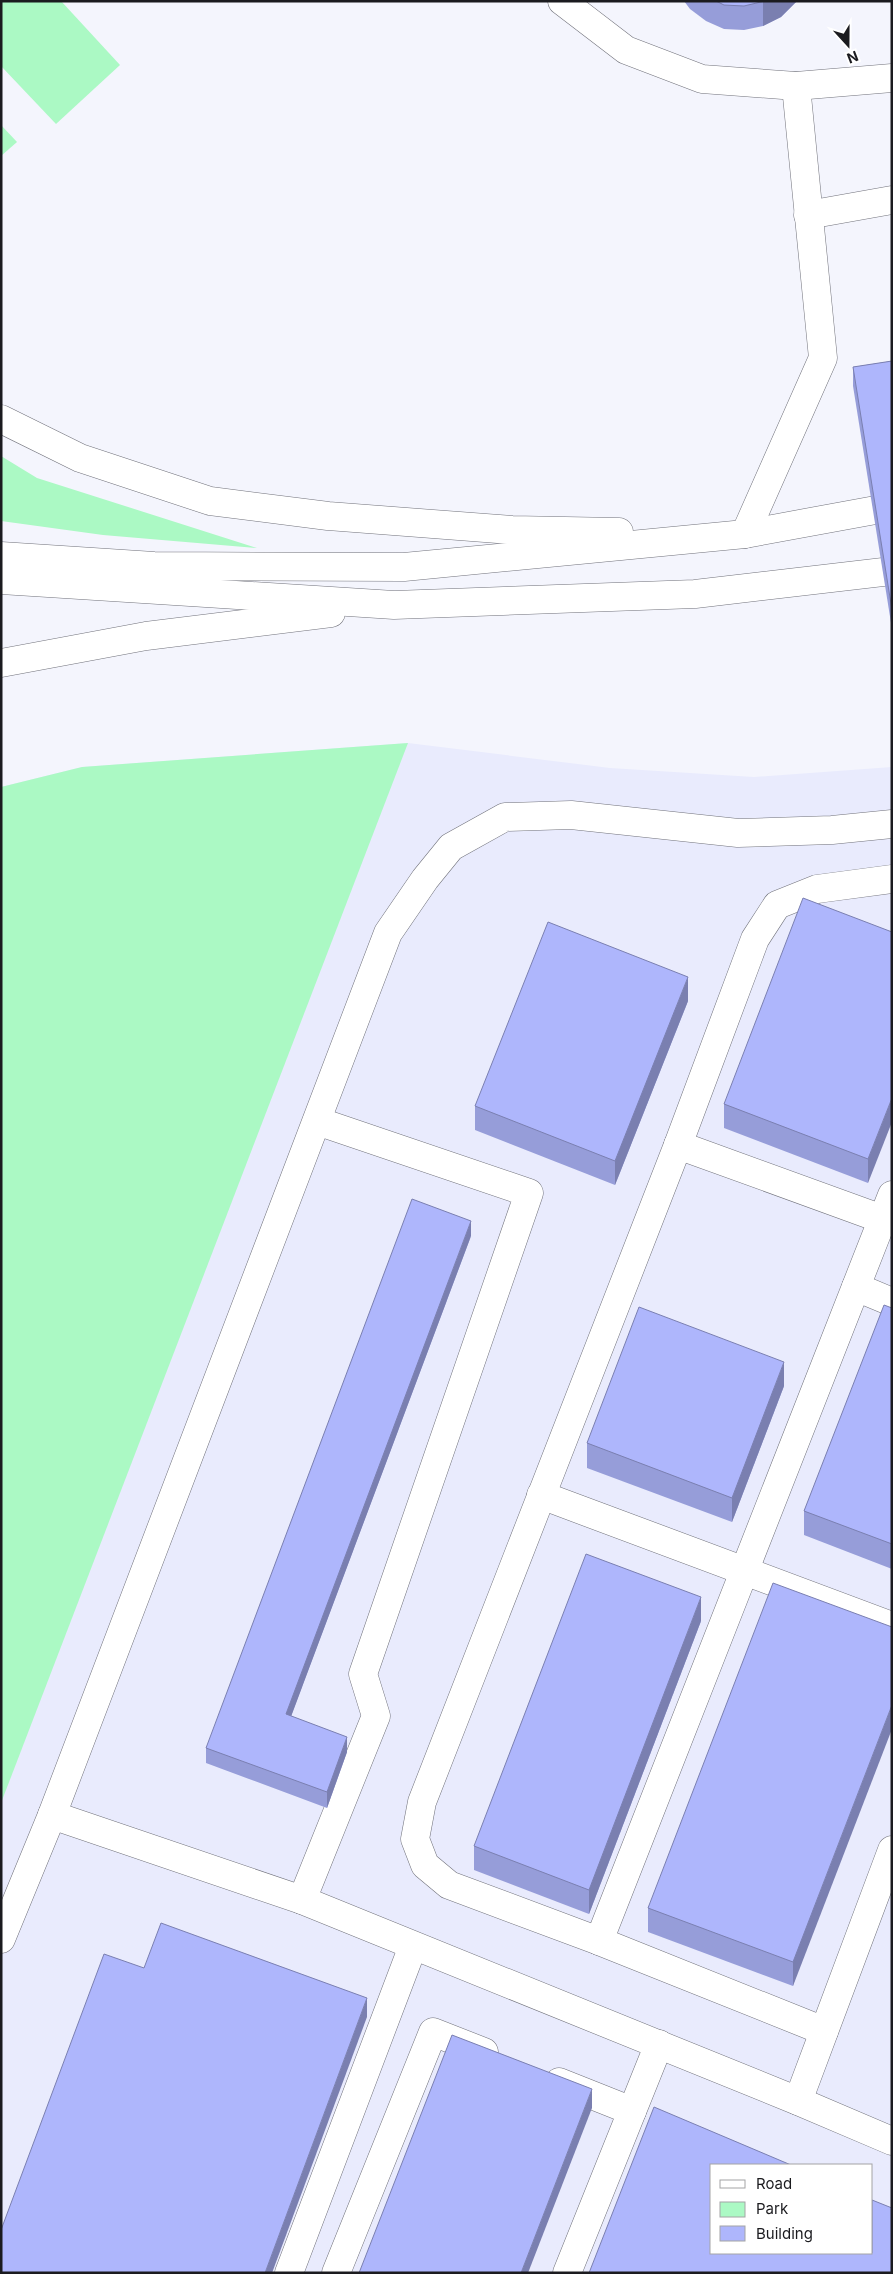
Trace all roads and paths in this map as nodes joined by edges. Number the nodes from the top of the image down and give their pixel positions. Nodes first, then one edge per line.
1 (562, 1) edge
2 (892, 78) edge
3 (796, 86) junction
4 (892, 200) edge
5 (808, 215) junction
6 (1, 419) edge
7 (892, 508) edge
8 (745, 534) junction
9 (1, 556) edge
10 (892, 571) edge
11 (1, 580) edge
12 (394, 606) junction
13 (1, 663) edge
14 (892, 824) edge
15 (892, 880) edge
16 (317, 1121) junction
17 (678, 1145) junction
18 (887, 1207) edge
19 (856, 1286) junction
20 (892, 1302) edge
21 (541, 1495) junction
22 (744, 1571) junction
23 (892, 1626) edge
24 (52, 1815) junction
25 (892, 1850) edge
26 (302, 1900) junction
27 (1, 1939) edge
28 (598, 1941) junction
29 (413, 1946) junction
30 (824, 2031) junction
31 (658, 2044) junction
32 (505, 2061) edge
33 (532, 2072) edge
34 (798, 2101) junction
35 (632, 2111) junction
36 (892, 2141) edge
37 (289, 2273) edge
38 (336, 2273) edge
39 (567, 2273) edge

1 - 3 main road
2 - 3 main road
3 - 5 main road
4 - 5 main road
5 - 8 main road
6 - 8 main road
7 - 8 main road
8 - 9 main road
10 - 12 main road
11 - 12 main road
12 - 13 main road
14 - 16 main road
15 - 17 main road
16 - 24 main road
16 - 26 main road
17 - 18 main road
17 - 21 main road
18 - 19 main road
19 - 20 main road
19 - 22 main road
21 - 22 main road
21 - 28 main road
22 - 23 main road
22 - 28 main road
24 - 26 main road
24 - 27 main road
25 - 30 main road
26 - 29 main road
28 - 30 main road
29 - 31 main road
29 - 37 main road
30 - 34 main road
31 - 34 main road
31 - 35 main road
32 - 38 main road
33 - 35 main road
34 - 36 main road
35 - 39 main road

